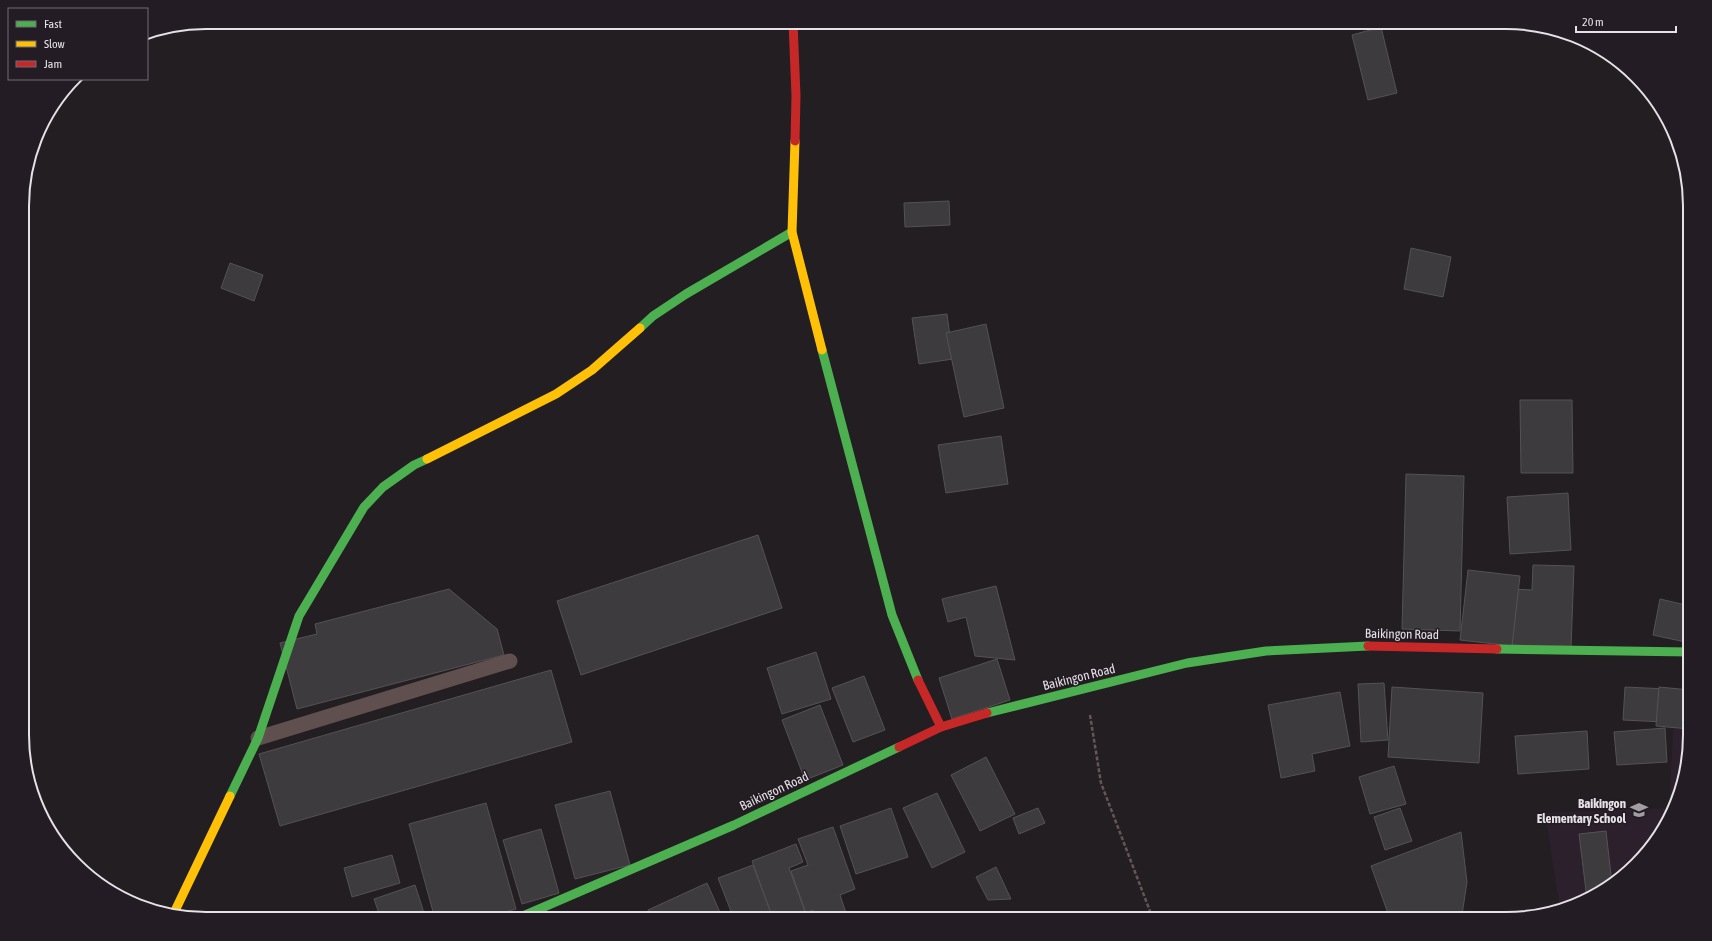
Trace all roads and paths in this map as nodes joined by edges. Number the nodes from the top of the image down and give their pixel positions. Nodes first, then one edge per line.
1 (793, 29) edge
2 (792, 232) junction
3 (1683, 652) edge
4 (510, 661) dead end
5 (1085, 689) junction
6 (941, 727) junction
7 (258, 738) junction
8 (176, 909) edge
9 (532, 912) edge
10 (1150, 912) edge

1 - 2 street
2 - 6 street
2 - 7 street
3 - 5 street, Baikingon Road
4 - 7 lane
5 - 6 street, Baikingon Road
5 - 10 path
6 - 9 street, Baikingon Road
7 - 8 street

